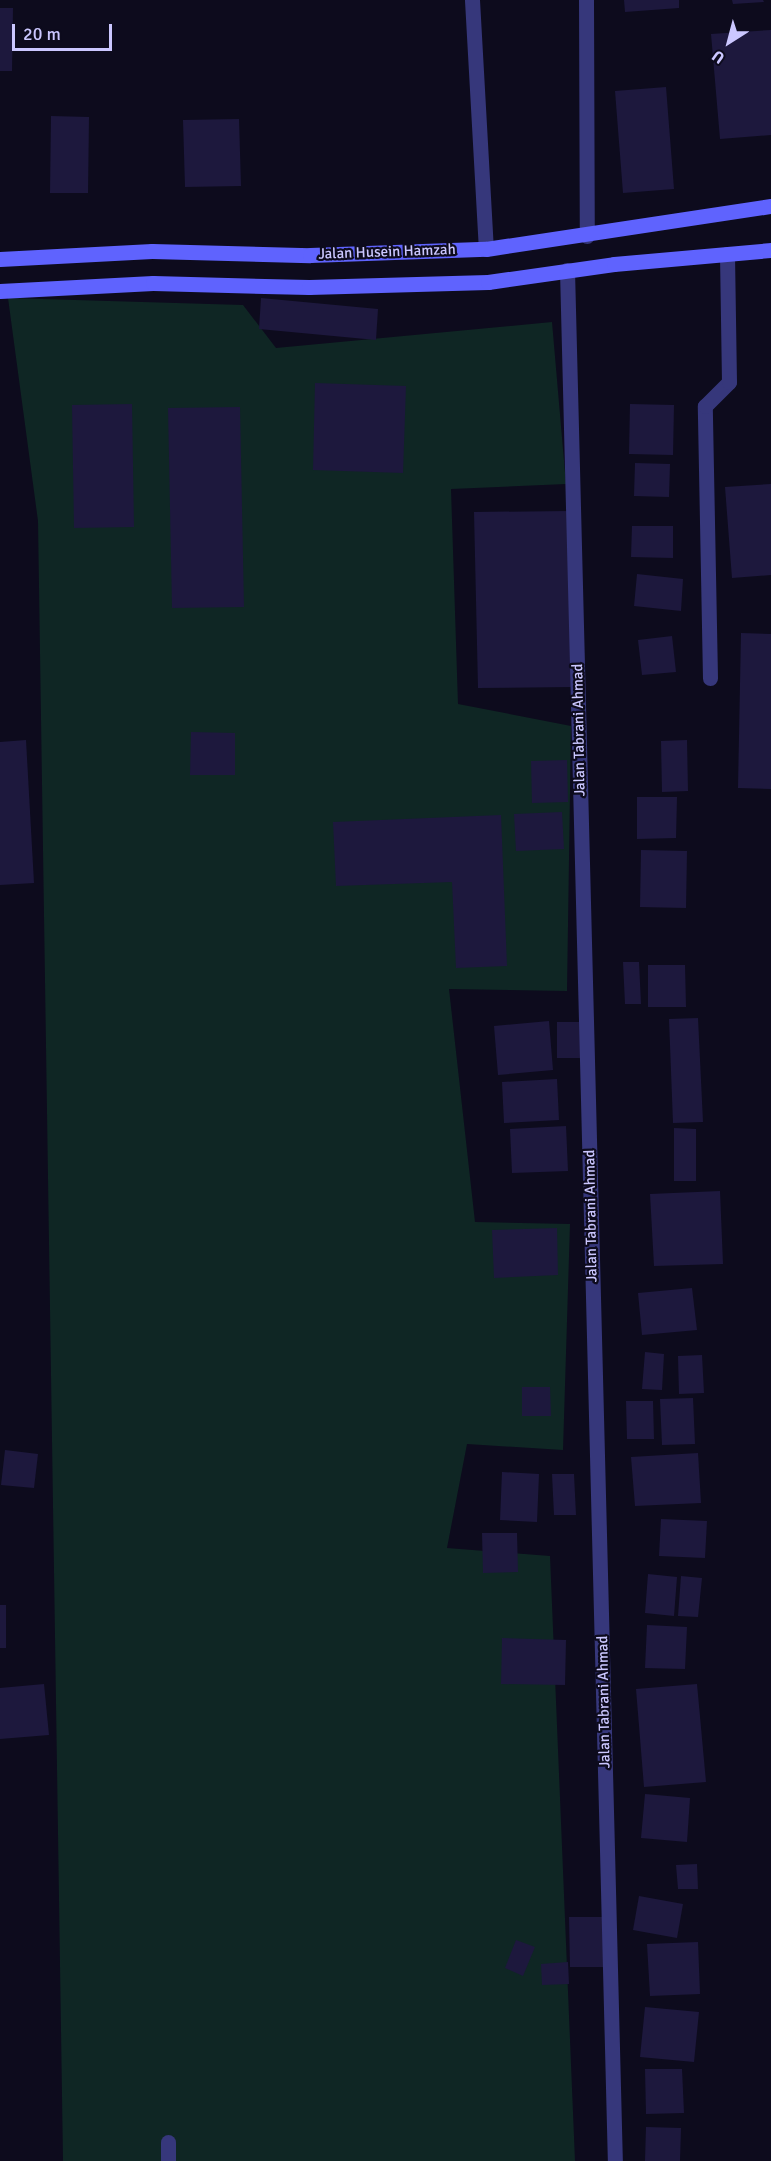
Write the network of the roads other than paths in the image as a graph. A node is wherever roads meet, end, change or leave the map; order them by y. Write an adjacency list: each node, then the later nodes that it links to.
1 (472, 0): 5 (street)
2 (586, 0): 4 (street)
3 (771, 206): 4 (street, Jalan Husein Hamzah)
4 (587, 236): 5 (street, Jalan Husein Hamzah)
5 (486, 249): 8 (street, Jalan Husein Hamzah)
6 (771, 250): 7 (street)
7 (727, 254): 9 (street); 11 (street)
8 (0, 259)
9 (567, 270): 10 (street); 14 (street, Jalan Tabrani Ahmad)
10 (0, 291)
11 (710, 678)
12 (168, 2142): 13 (street)
13 (168, 2161)
14 (615, 2161)

